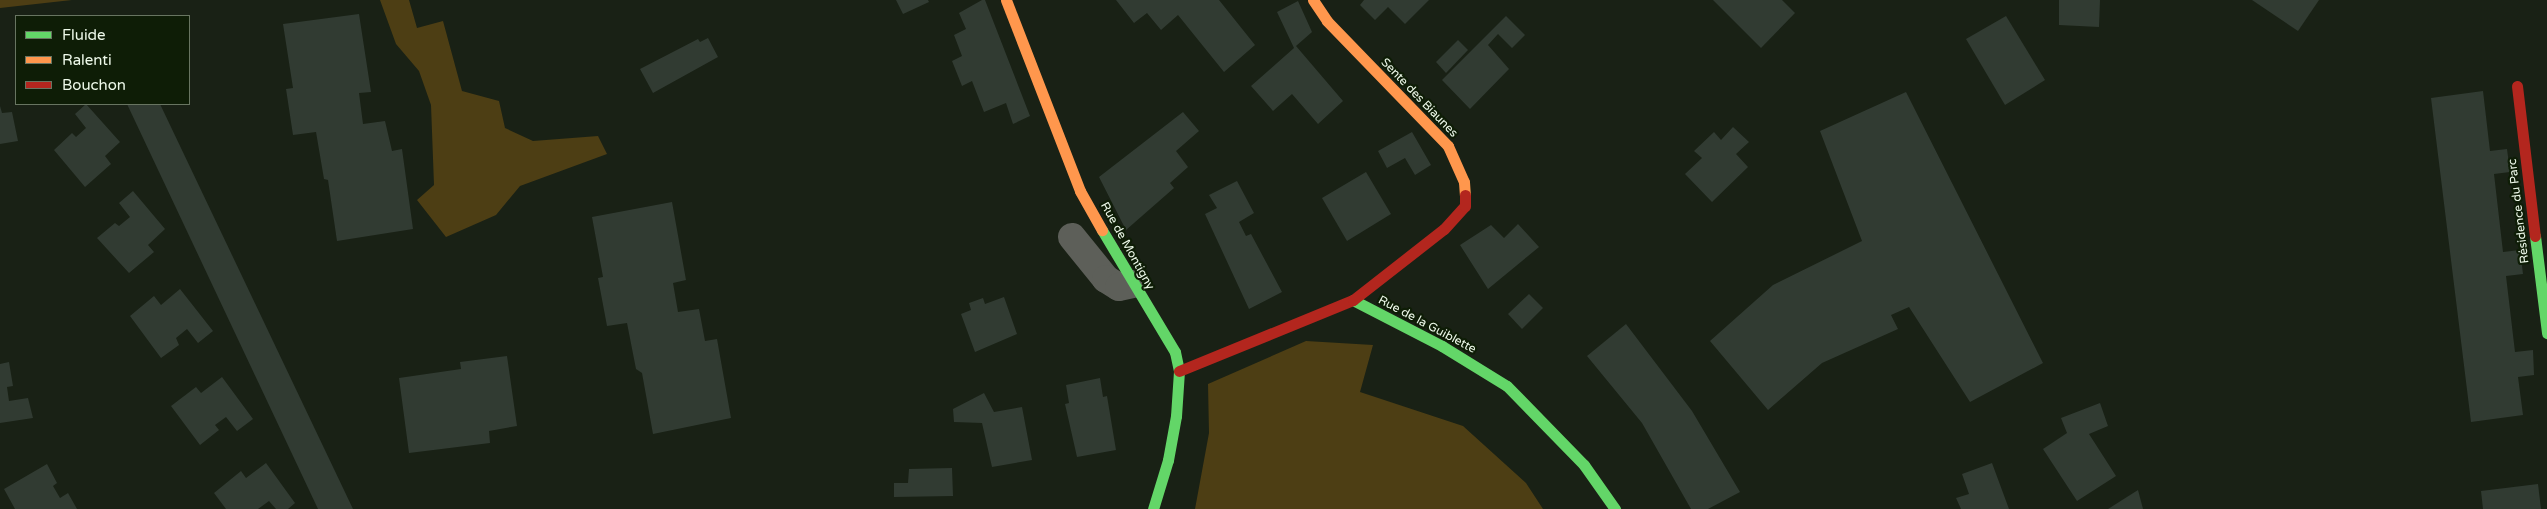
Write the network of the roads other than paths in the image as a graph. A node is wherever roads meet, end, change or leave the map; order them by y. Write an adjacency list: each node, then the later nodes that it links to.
1 (1006, 0): 5 (street, Rue de Montigny)
2 (1313, 0): 6 (street, Sente des Biaunes)
3 (2517, 86): 7 (street, Résidence du Parc)
4 (1072, 237): 5 (street)
5 (1133, 284): 8 (street, Rue de Montigny)
6 (1353, 300): 8 (street); 10 (street, Rue de la Guiblette)
7 (2547, 333)
8 (1179, 371): 9 (street, Rue de Montigny)
9 (1153, 509)
10 (1615, 509)

